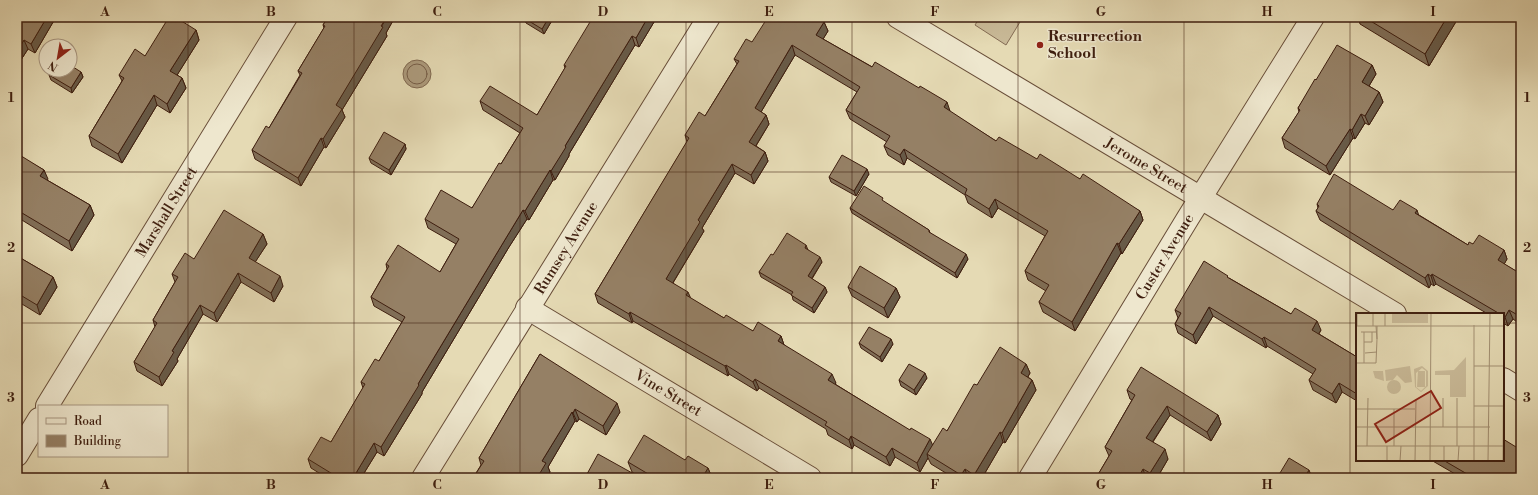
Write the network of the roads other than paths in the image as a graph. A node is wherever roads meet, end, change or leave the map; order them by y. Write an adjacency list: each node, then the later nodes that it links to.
1 (286, 17): 10 (street, Marshall Street)
2 (709, 17): 6 (street, Rumsey Avenue)
3 (898, 17): 5 (street, Jerome Street)
4 (1313, 17): 5 (street, Custer Avenue)
5 (1201, 197): 7 (street, Jerome Street); 15 (street, Custer Avenue)
6 (527, 308): 13 (street, Rumsey Avenue); 14 (street, Vine Street)
7 (1392, 313)
8 (1504, 380): 9 (street)
9 (1521, 390)
10 (48, 405)
11 (38, 421): 12 (street)
12 (17, 455)
13 (423, 478)
14 (810, 478)
15 (1030, 478)

